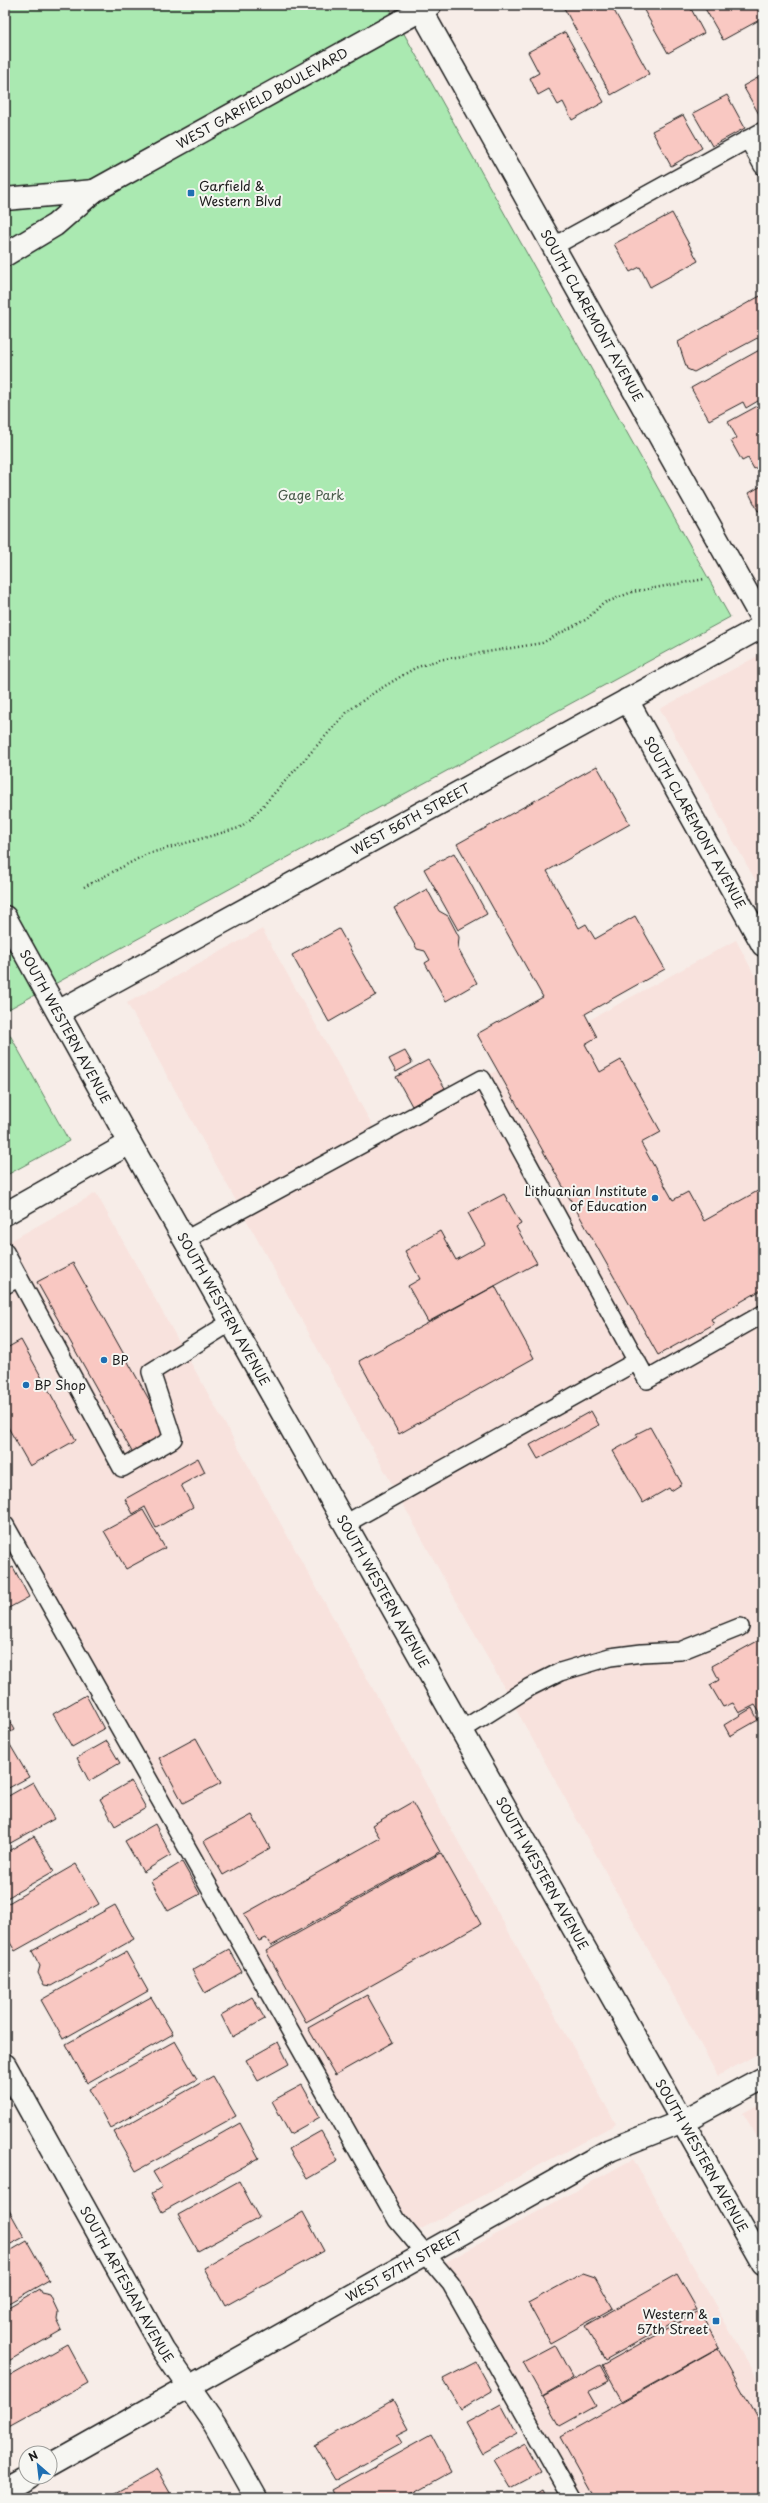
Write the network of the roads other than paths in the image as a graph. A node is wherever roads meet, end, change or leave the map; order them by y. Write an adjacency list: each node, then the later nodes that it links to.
1 (426, 7): 5 (street, WEST GARFIELD BOULEVARD); 7 (street, SOUTH CLAREMONT AVENUE)
2 (763, 131): 3 (lane)
3 (748, 139): 4 (lane); 7 (lane)
4 (763, 166)
5 (94, 191): 6 (street, WEST GARFIELD BOULEVARD); 8 (street, WEST GARFIELD BOULEVARD)
6 (5, 199)
7 (554, 246): 9 (street, SOUTH CLAREMONT AVENUE)
8 (5, 255)
9 (763, 621)
10 (763, 626): 11 (street, WEST 56TH STREET)
11 (627, 700): 13 (street, SOUTH CLAREMONT AVENUE); 14 (street, WEST 56TH STREET)
12 (5, 917): 14 (street, SOUTH WESTERN AVENUE)
13 (761, 935)
14 (58, 1012): 15 (street, SOUTH WESTERN AVENUE)
15 (130, 1143): 16 (street); 17 (street, SOUTH WESTERN AVENUE)
16 (5, 1214)
17 (185, 1240): 21 (street, SOUTH WESTERN AVENUE); 22 (lane)
18 (5, 1252): 19 (lane)
19 (12, 1281): 21 (lane)
20 (763, 1314): 22 (lane)
21 (231, 1322): 23 (street, SOUTH WESTERN AVENUE)
22 (637, 1361): 23 (lane)
23 (345, 1524): 26 (street, SOUTH WESTERN AVENUE)
24 (5, 1525): 30 (lane)
25 (740, 1626): 26 (lane)
26 (462, 1730): 29 (street, SOUTH WESTERN AVENUE)
27 (5, 2066): 32 (street, SOUTH ARTESIAN AVENUE)
28 (763, 2078): 29 (street, WEST 57TH STREET)
29 (682, 2121): 30 (street, WEST 57TH STREET); 31 (street, SOUTH WESTERN AVENUE)
30 (426, 2253): 32 (street, WEST 57TH STREET); 37 (lane)
31 (763, 2264)
32 (189, 2387): 33 (street, WEST 57TH STREET); 36 (street, SOUTH ARTESIAN AVENUE)
33 (58, 2461)
34 (18, 2483): 35 (street)
35 (5, 2490)
36 (256, 2498)
37 (572, 2498)

